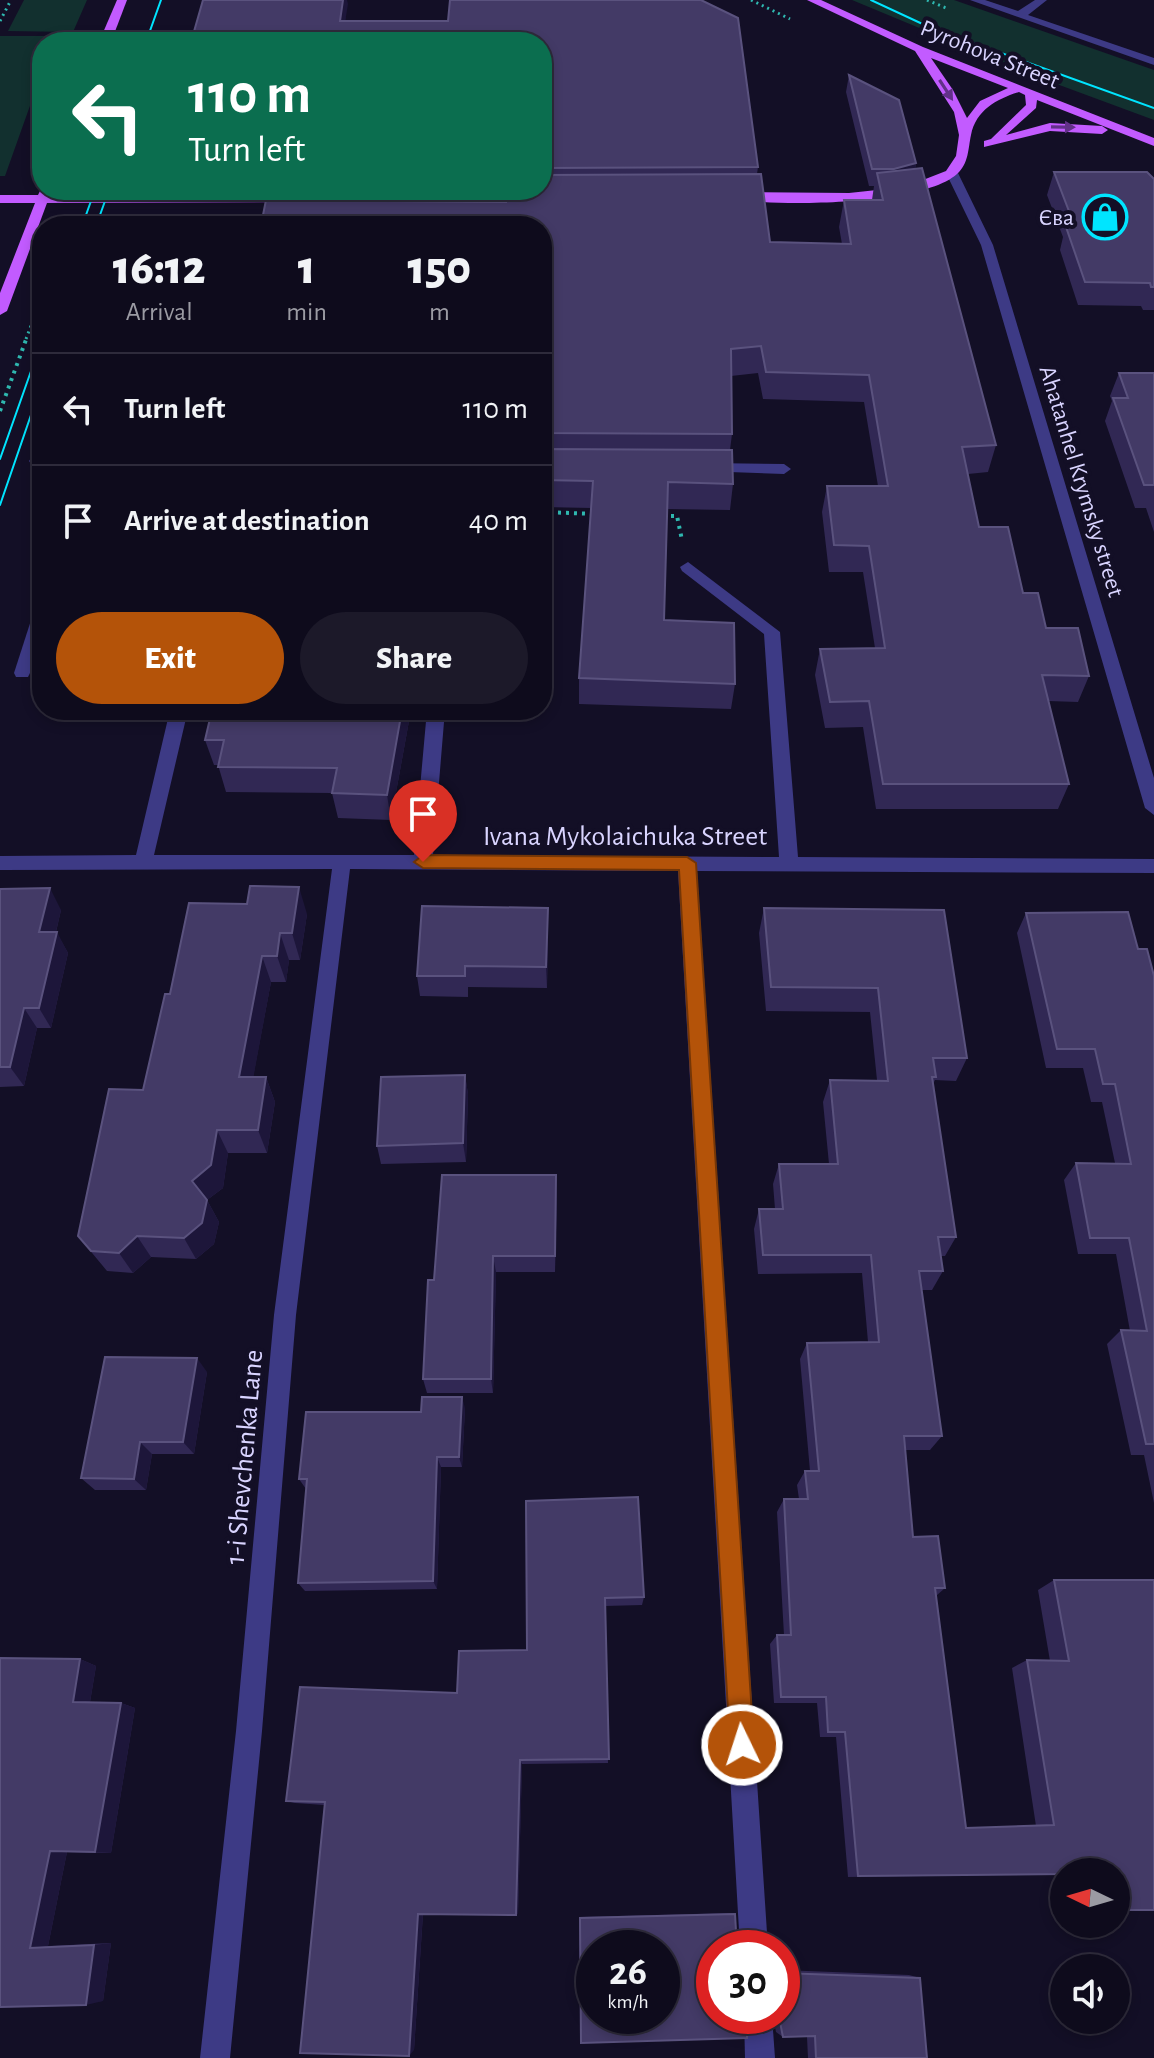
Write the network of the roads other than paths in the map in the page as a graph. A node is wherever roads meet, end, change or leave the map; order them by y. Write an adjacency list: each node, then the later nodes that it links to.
1 (122, 0): 7 (main road)
2 (812, 0): 8 (main road, Pyrohova Street)
3 (975, 0): 5 (street, Pyrohova Street)
4 (1042, 0): 6 (street)
5 (991, 2): 6 (street, Pyrohova Street)
6 (1019, 16): 9 (street, Pyrohova Street)
7 (109, 32)
8 (919, 49): 10 (main road, Pyrohova Street); 12 (main road, one-way to 12)
9 (1151, 58)
10 (1018, 89): 11 (main road, Pyrohova Street); 12 (main road)
11 (1031, 94): 13 (main road, Pyrohova Street); 15 (main road)
12 (965, 134): 16 (main road)
13 (1140, 137): 14 (main road, Pyrohova Street); 15 (main road, one-way to 13)
14 (1154, 142)
15 (988, 144): 16 (main road)
16 (962, 159): 17 (main road)
17 (952, 173): 19 (main road); 30 (street, Ahatanhel Krymsky street)
18 (32, 196): 20 (main road)
19 (723, 196)
20 (0, 199)
21 (32, 227): 22 (main road)
22 (0, 311)
23 (693, 468): 24 (street)
24 (784, 469)
25 (688, 567): 36 (street)
26 (32, 642): 27 (street)
27 (22, 673)
28 (177, 720): 34 (street)
29 (435, 720): 32 (street)
30 (1154, 808)
31 (342, 862): 32 (street, Ivana Mykolaichuka Street); 34 (street, Ivana Mykolaichuka Street); 40 (street, 1-i Shevchenka Lane)
32 (423, 862): 35 (street, Ivana Mykolaichuka Street)
33 (0, 863): 34 (street, Ivana Mykolaichuka Street)
34 (143, 863)
35 (687, 863): 36 (street, Ivana Mykolaichuka Street); 38 (street)
36 (789, 863): 37 (street, Ivana Mykolaichuka Street)
37 (1154, 866)
38 (753, 1930)
39 (759, 2034): 41 (street)
40 (215, 2058)
41 (760, 2058)

